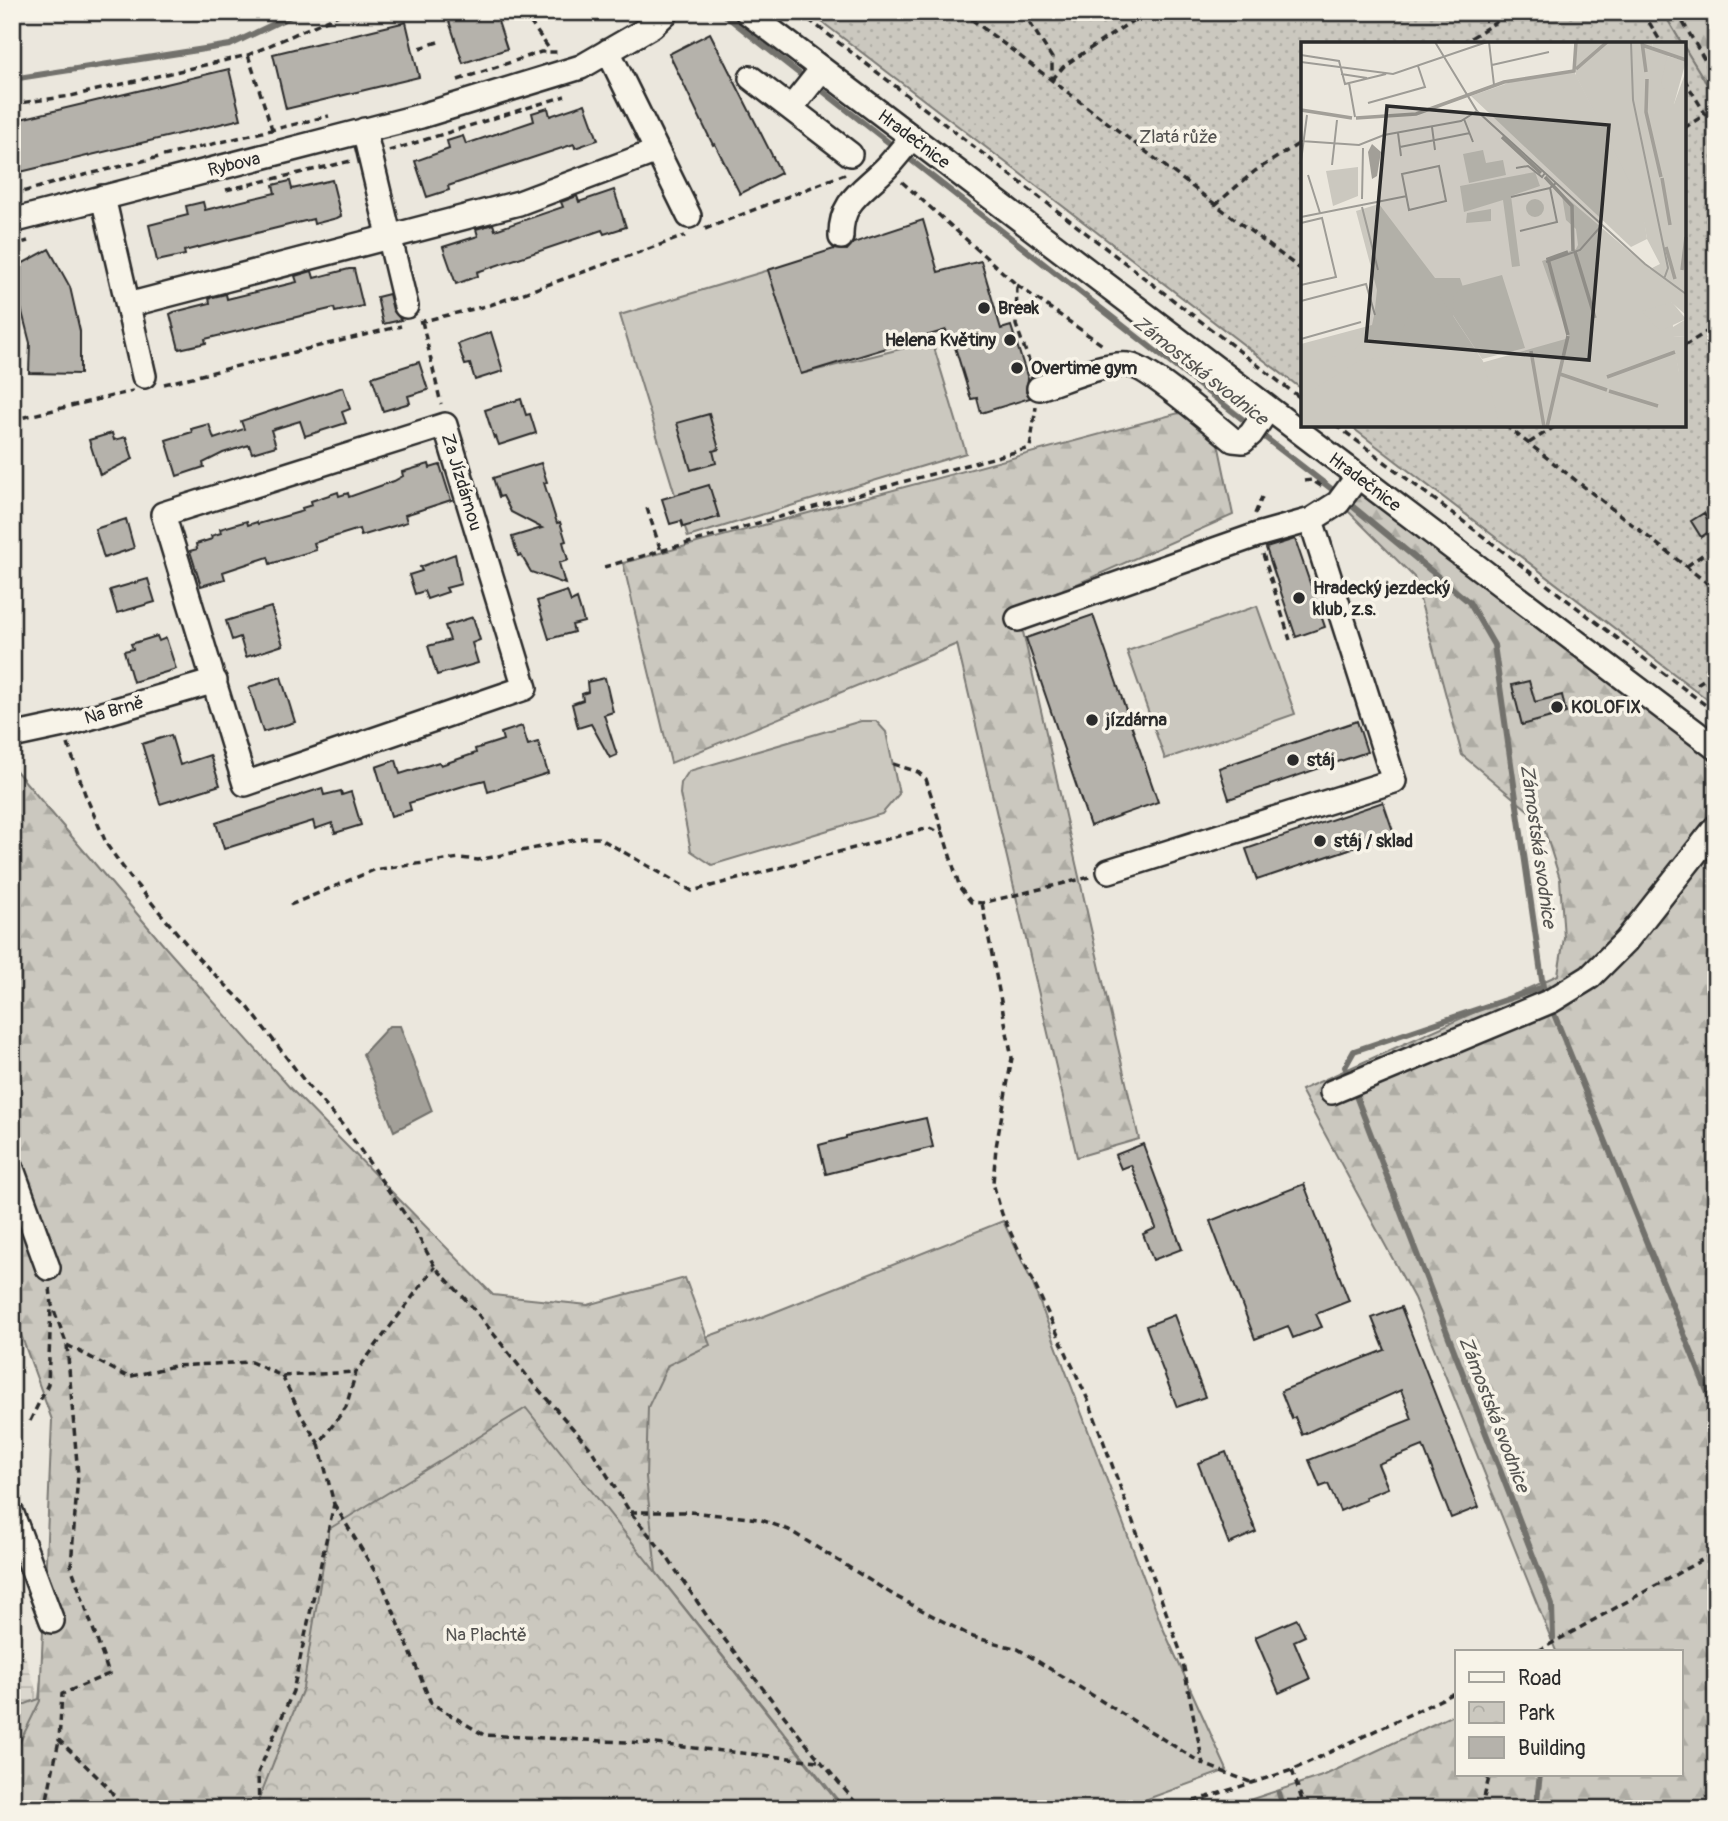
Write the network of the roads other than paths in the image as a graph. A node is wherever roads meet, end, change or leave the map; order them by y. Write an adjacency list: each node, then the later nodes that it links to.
1 (747, 12): 4 (street, Hradečnice)
2 (654, 17): 3 (street, Rybova)
3 (608, 51): 7 (street, Rybova); 9 (street)
4 (822, 69): 6 (street); 8 (street, Hradečnice)
5 (751, 78): 6 (street)
6 (791, 108): 10 (street)
7 (364, 130): 11 (street, Rybova); 15 (street)
8 (912, 137): 14 (street); 20 (street, Hradečnice)
9 (657, 151): 12 (street); 15 (street)
10 (849, 163)
11 (103, 197): 13 (street, Rybova); 16 (street)
12 (689, 216)
13 (12, 221)
14 (841, 237)
15 (390, 238): 16 (street); 17 (street)
16 (128, 305): 18 (street)
17 (414, 314)
18 (147, 384)
19 (1039, 388): 20 (street)
20 (1268, 409): 21 (street, Hradečnice)
21 (1358, 476): 22 (street); 26 (street, Hradečnice)
22 (1311, 520): 23 (street); 28 (street)
23 (1018, 619)
24 (215, 681): 24 (street, Za Jízdárnou); 25 (street, Na Brně)
25 (12, 736)
26 (1716, 748)
27 (1716, 827): 29 (street)
28 (1109, 871)
29 (1332, 1092)
30 (12, 1169): 31 (street)
31 (48, 1268)
32 (12, 1514): 33 (street)
33 (52, 1621)

